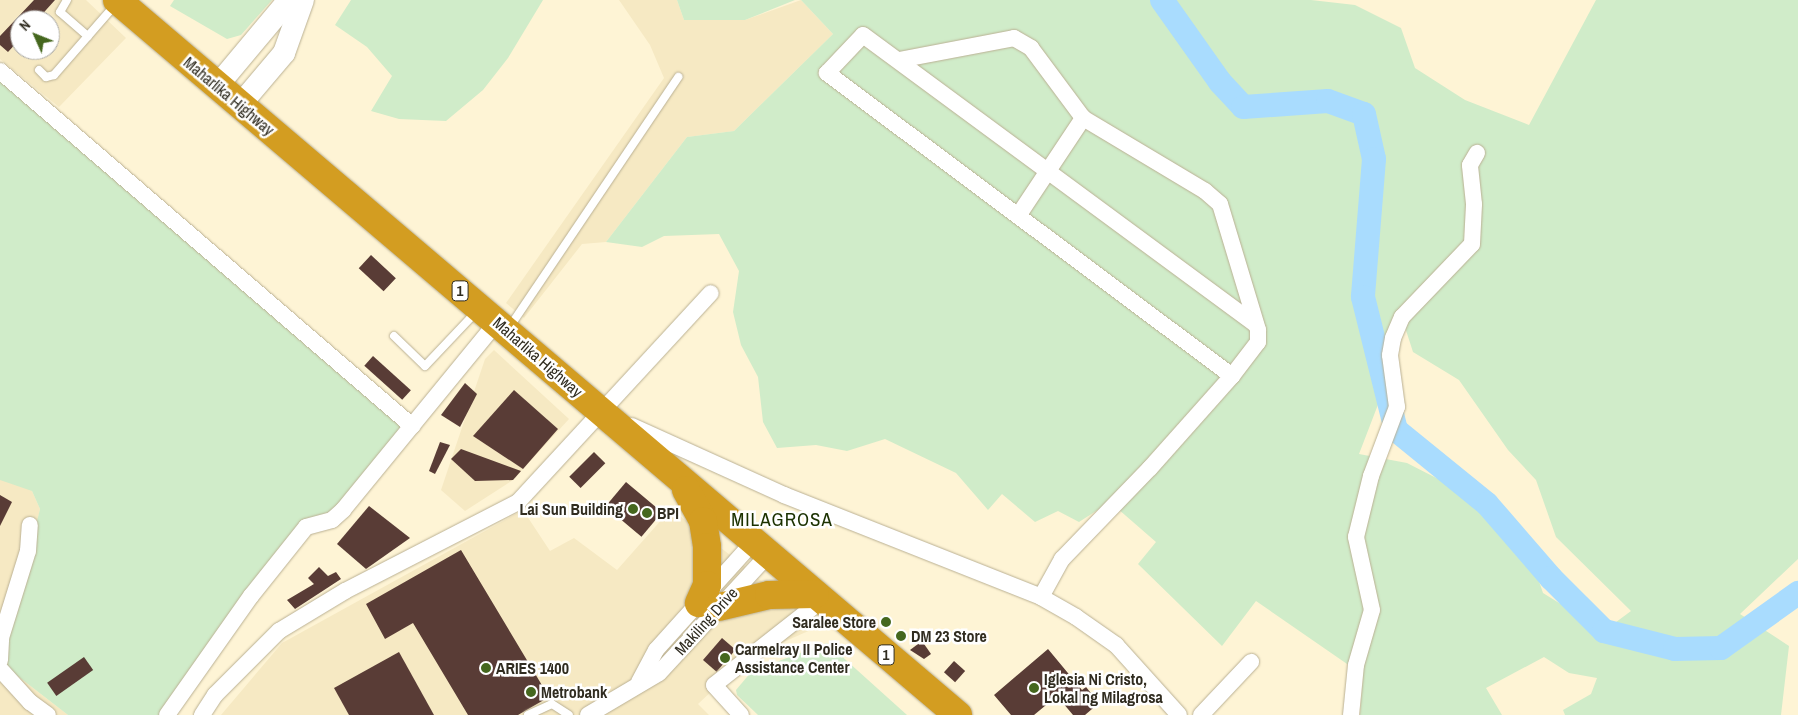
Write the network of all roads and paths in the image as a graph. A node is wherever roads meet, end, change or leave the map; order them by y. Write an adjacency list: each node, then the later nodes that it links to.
1 (68, 0): 5 (lane)
2 (289, 0): 10 (main road)
3 (302, 0): 11 (main road)
4 (118, 1): 5 (lane); 10 (highway, Maharlika Highway / 1)
5 (88, 36): 7 (lane)
6 (899, 60): 12 (street); 14 (street); 15 (street)
7 (39, 70)
8 (0, 71): 22 (street)
9 (678, 77): 17 (lane)
10 (217, 86): 11 (highway, Maharlika Highway / 1)
11 (240, 105): 17 (highway, Maharlika Highway / 1)
12 (1083, 118): 14 (street); 18 (street)
13 (1477, 153): 42 (street)
14 (1048, 173): 15 (street); 18 (street)
15 (1018, 216): 20 (street)
16 (710, 293): 21 (street)
17 (495, 320): 19 (lane); 21 (highway, Maharlika Highway / 1); 22 (street)
18 (1256, 325): 20 (street)
19 (394, 336)
20 (1232, 376): 27 (street)
21 (600, 411): 23 (highway, Maharlika Highway / 1); 27 (street); 34 (street)
22 (412, 426): 33 (street)
23 (679, 477): 25 (highway, Maharlika Highway / 1); 28 (highway)
24 (30, 525): 29 (street)
25 (761, 548): 26 (highway, Maharlika Highway / 1); 28 (street, Makiling Drive)
26 (819, 597): 28 (highway); 38 (street); 39 (highway, Maharlika Highway / 1)
27 (1041, 597): 40 (street)
28 (709, 605): 37 (street, Makiling Drive)
29 (0, 660)
30 (1251, 662): 41 (street)
31 (0, 669): 32 (street)
32 (48, 715)
33 (167, 715)
34 (202, 715)
35 (528, 715): 36 (lane)
36 (569, 715)
37 (588, 715)
38 (741, 715)
39 (958, 715)
40 (1178, 715)
41 (1201, 715)
42 (1351, 715)

